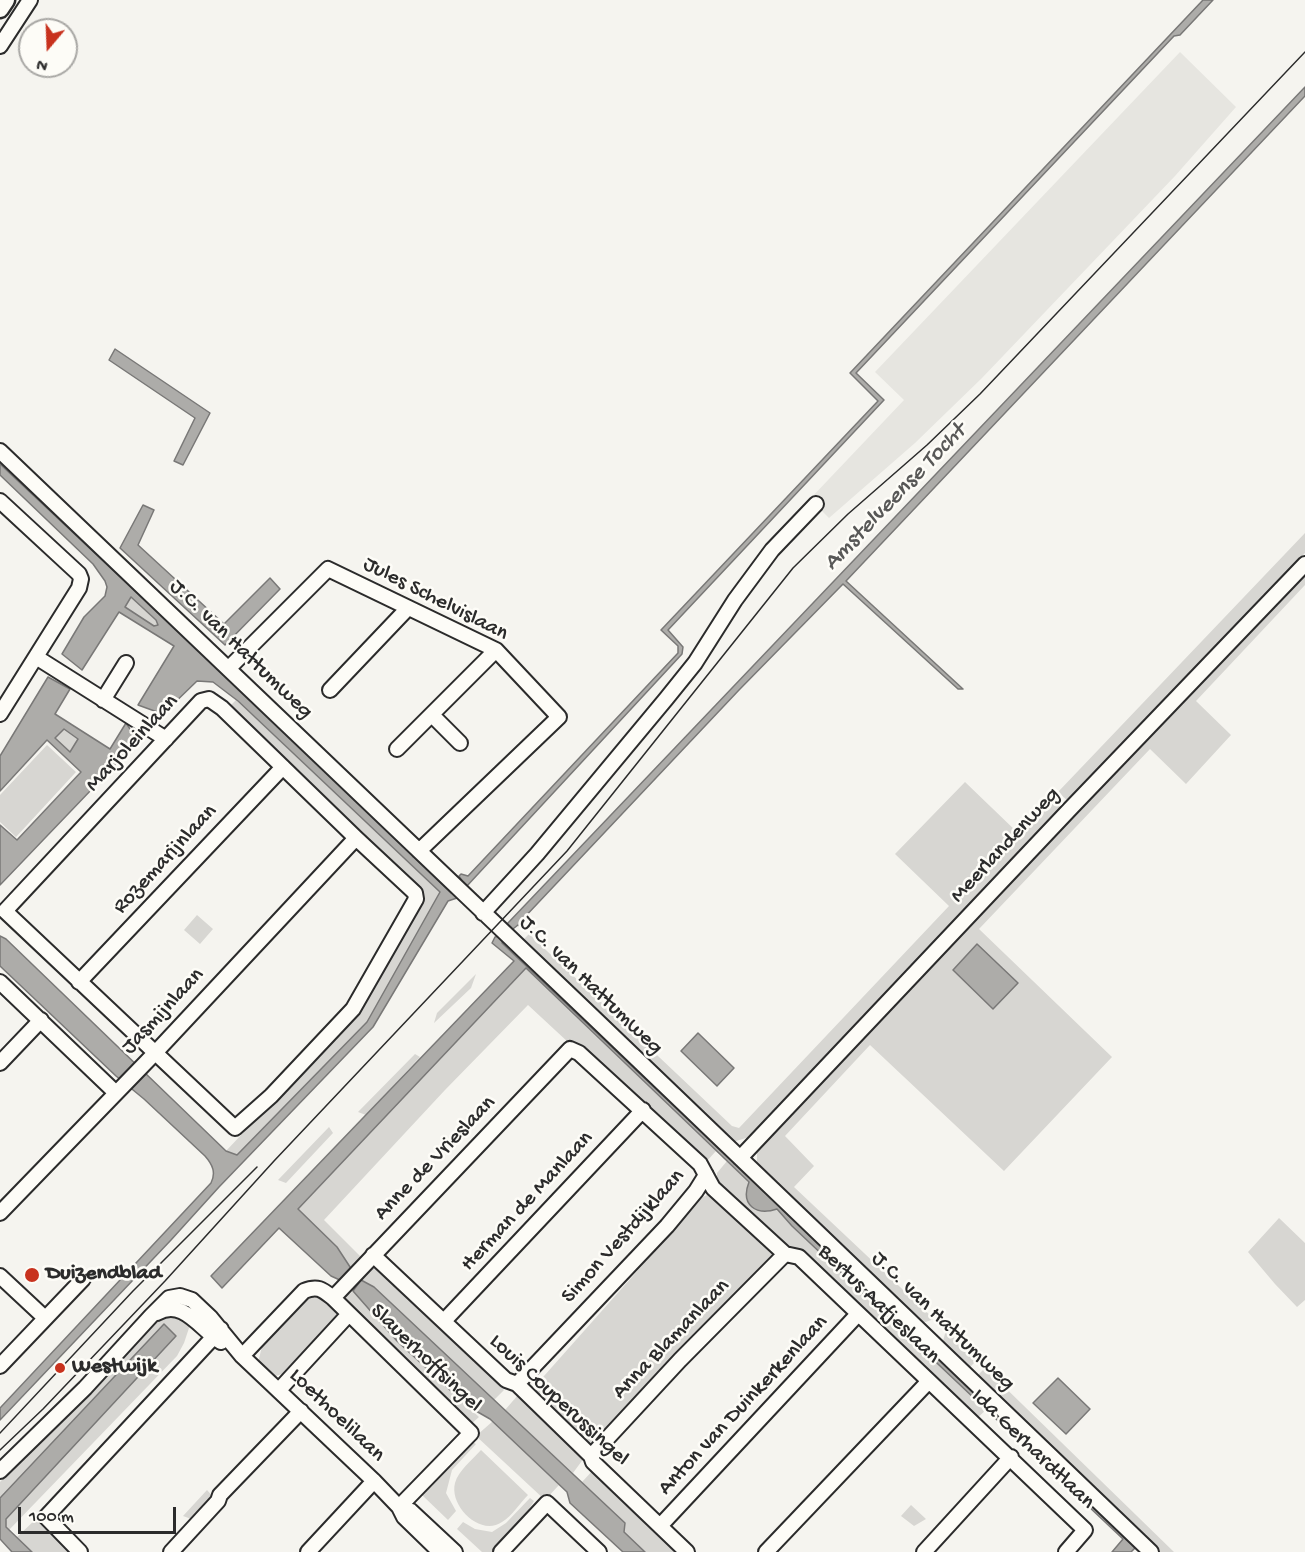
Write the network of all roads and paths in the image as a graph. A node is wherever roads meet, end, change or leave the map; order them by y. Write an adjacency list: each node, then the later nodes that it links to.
1 (6, 0): 3 (main road)
2 (30, 0): 4 (street)
3 (0, 9)
4 (0, 46)
5 (0, 451): 13 (street, J.C. van Hattumweg)
6 (816, 504): 24 (street)
7 (2, 508): 11 (street)
8 (1305, 564): 33 (street, Meerlandenweg)
9 (408, 608): 10 (street, Jules Schelvislaan); 13 (street, Jules Schelvislaan); 14 (street)
10 (496, 650): 17 (street); 23 (street, Jules Schelvislaan)
11 (36, 657): 15 (street); 16 (street)
12 (126, 663): 15 (street)
13 (229, 668): 23 (street, J.C. van Hattumweg)
14 (330, 690)
15 (104, 700): 18 (street)
16 (0, 714)
17 (432, 715): 19 (street); 20 (street)
18 (166, 739): 21 (street, Marjoleinlaan); 26 (street, Marjoleinlaan)
19 (460, 743)
20 (397, 749)
21 (283, 768): 22 (street, Marjoleinlaan); 26 (street, Rozemarijnlaan)
22 (356, 838): 29 (street, Jasmijnlaan); 29 (street, Marjoleinlaan)
23 (419, 851): 24 (street, J.C. van Hattumweg)
24 (483, 913): 33 (street, J.C. van Hattumweg)
25 (0, 982): 27 (street)
26 (79, 982): 29 (street, Marjoleinlaan)
27 (41, 1020): 30 (street); 31 (street)
28 (570, 1049): 32 (street, Simon Vestdijklaan); 37 (street, Anne de Vrieslaan)
29 (150, 1058): 31 (street, Jasmijnlaan)
30 (0, 1063)
31 (119, 1090): 35 (street, Jasmijnlaan)
32 (643, 1110): 34 (street, Simon Vestdijklaan); 44 (street, Herman de Manlaan)
33 (740, 1158): 69 (street, J.C. van Hattumweg)
34 (706, 1175): 36 (street, Bertus Aafjeslaan); 49 (street, Simon Vestdijklaan)
35 (0, 1213)
36 (784, 1254): 42 (street, Bertus Aafjeslaan); 52 (street, Anna Blamanlaan)
37 (374, 1255): 40 (street, Anne de Vrieslaan); 44 (street, Louis Couperussingel)
38 (0, 1276): 43 (street)
39 (83, 1279): 43 (street)
40 (333, 1298): 41 (street, Slauerhoffsingel); 46 (street)
41 (350, 1314): 50 (street); 56 (street, Slauerhoffsingel)
42 (858, 1314): 48 (street, Bertus Aafjeslaan); 57 (street, Anton van Duinkerkenlaan)
43 (45, 1318): 47 (street)
44 (444, 1321): 49 (street, Louis Couperussingel)
45 (217, 1333): 46 (street, Loethoelilaan); 54 (street, Loethoelilaan); 58 (street)
46 (242, 1356): 50 (street, Loethoelilaan)
47 (0, 1366)
48 (929, 1381): 53 (street, Ida Gerhardtlaan); 66 (street, Bertus Aafjeslaan)
49 (517, 1384): 52 (street, Louis Couperussingel)
50 (279, 1390): 51 (street, Loethoelilaan)
51 (301, 1411): 55 (street, Loethoelilaan); 59 (street)
52 (591, 1456): 57 (street, Louis Couperussingel)
53 (1011, 1457): 67 (street); 68 (street, Ida Gerhardtlaan)
54 (0, 1471)
55 (374, 1481): 56 (street, Loethoelilaan); 60 (street)
56 (399, 1507): 61 (street, Loethoelilaan); 62 (street, Loethoelilaan)
57 (660, 1526): 65 (street, Louis Couperussingel)
58 (80, 1552)
59 (171, 1552)
60 (308, 1552)
61 (440, 1552)
62 (455, 1552)
63 (501, 1552): 64 (street)
64 (599, 1552)
65 (687, 1552)
66 (766, 1552)
67 (924, 1552)
68 (1066, 1552)
69 (1151, 1552)

